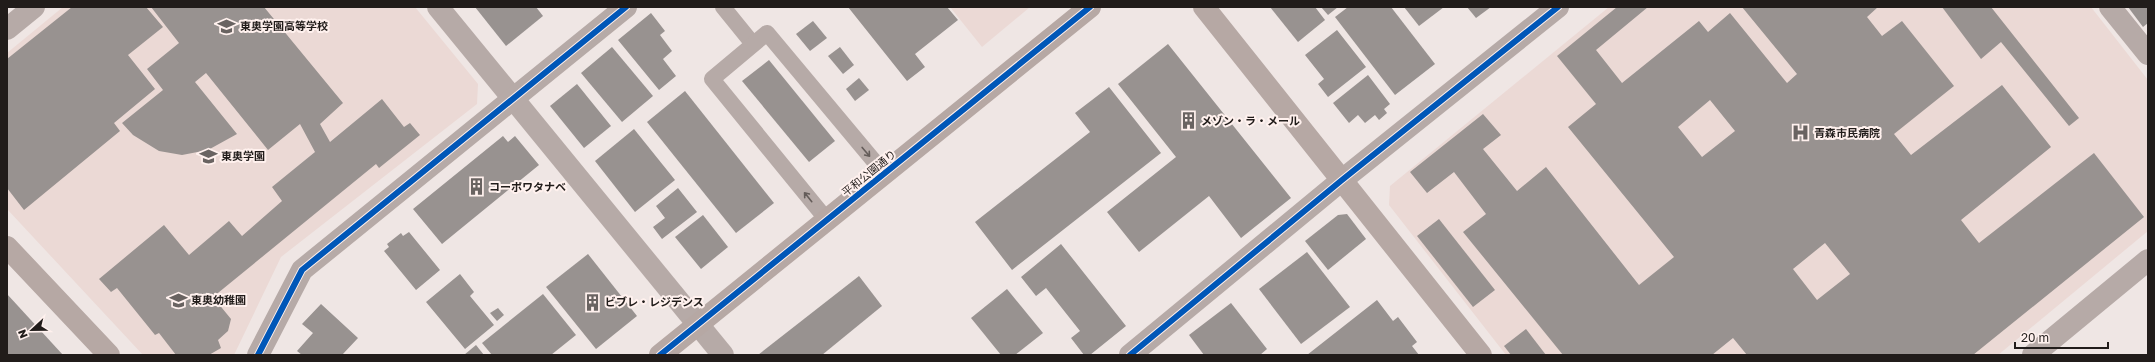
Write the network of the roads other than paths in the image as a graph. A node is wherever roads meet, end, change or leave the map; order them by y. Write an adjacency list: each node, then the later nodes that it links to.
1 (34, 7): 9 (street)
2 (438, 7): 12 (street)
3 (626, 7): 12 (street)
4 (724, 7): 10 (lane)
5 (1090, 7): 13 (street, 平和公園通り)
6 (1204, 7): 14 (street)
7 (1558, 7): 14 (street)
8 (2110, 7): 11 (street)
9 (7, 29)
10 (754, 44): 13 (lane, one-way to 13); 15 (lane, one-way to 10)
11 (2148, 54)
12 (512, 99): 18 (street); 21 (street)
13 (884, 174): 15 (street, 平和公園通り)
14 (1342, 180): 24 (street); 25 (street)
15 (827, 220): 18 (street, 平和公園通り)
16 (7, 246): 20 (street)
17 (2148, 260): 19 (street)
18 (699, 324): 22 (street, 平和公園通り); 23 (street)
19 (2038, 353)
20 (109, 355)
21 (258, 355)
22 (660, 355)
23 (723, 355)
24 (1130, 355)
25 (1481, 355)

